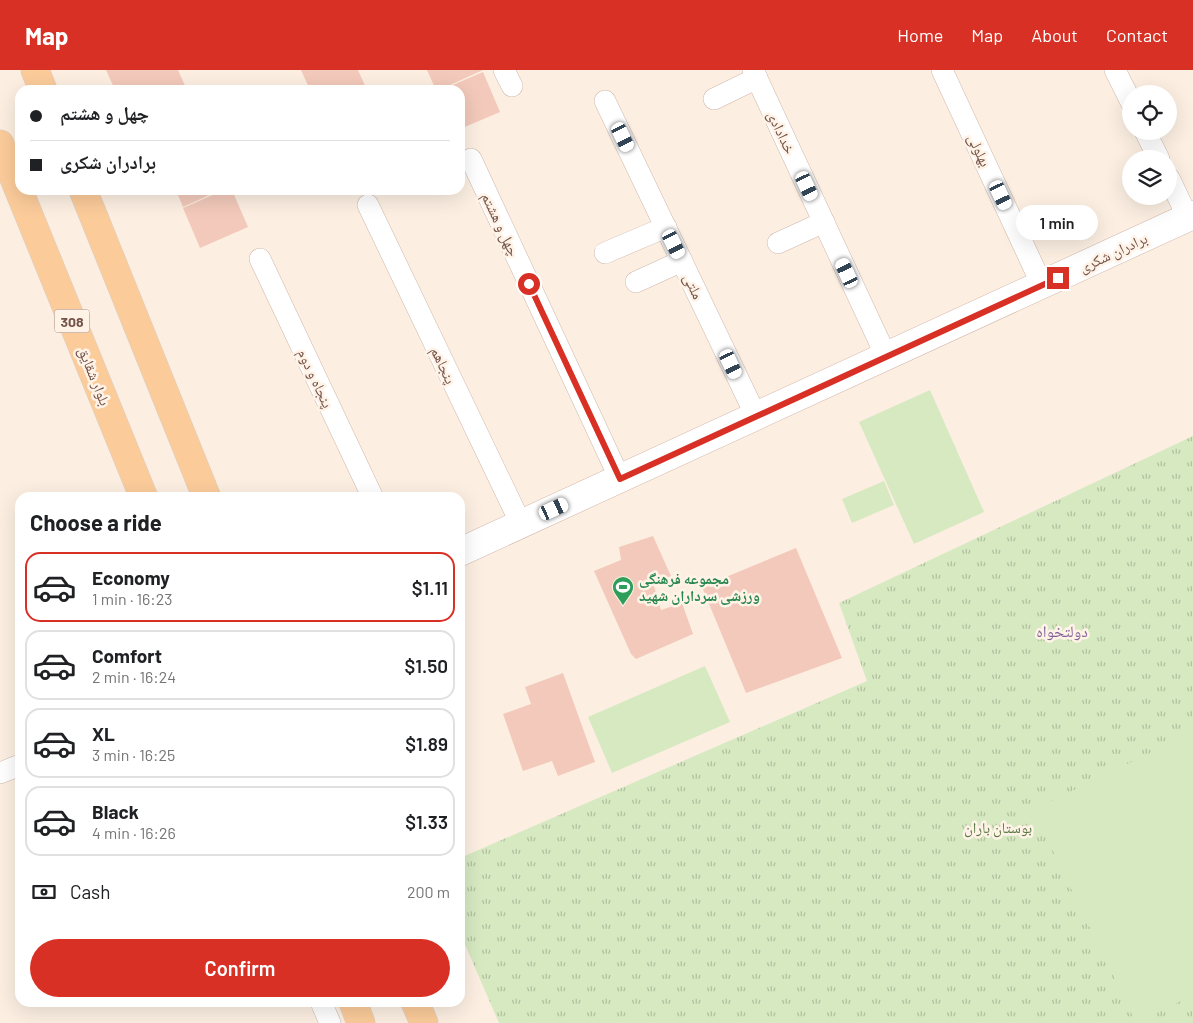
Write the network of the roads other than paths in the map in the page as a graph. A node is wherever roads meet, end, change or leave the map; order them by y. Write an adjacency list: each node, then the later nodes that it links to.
1 (35, 70): 5 (main road)
2 (942, 70): 24 (street, بهلولی)
3 (1115, 70): 6 (street)
4 (755, 74): 7 (street); 17 (street, خدادادی)
5 (41, 85)
6 (1122, 85)
7 (714, 99)
8 (606, 101): 18 (street, ملتی)
9 (0, 144): 11 (main road, بلوار شقایق / 308)
10 (471, 159): 27 (street, چهل و هشتم)
11 (15, 181)
12 (1177, 192): 16 (street)
13 (21, 195): 28 (main road, بلوار شقایق / 308)
14 (85, 195): 29 (main road)
15 (368, 205): 31 (street, پنجاهم)
16 (1191, 217): 24 (street, برادران شکری)
17 (824, 222): 19 (street); 25 (street, خدادادی)
18 (666, 227): 20 (street); 22 (street, ملتی)
19 (778, 243)
20 (606, 253)
21 (260, 259): 30 (street, پنجاه و دوم)
22 (682, 261): 23 (street); 26 (street, ملتی)
23 (636, 282)
24 (1042, 285): 25 (street, برادران شکری)
25 (886, 356): 26 (street, برادران شکری)
26 (756, 416): 27 (street, برادران شکری)
27 (620, 479): 31 (street, برادران شکری)
28 (142, 492)
29 (205, 492)
30 (370, 492)
31 (521, 524): 32 (street, برادران شکری)
32 (465, 550)
33 (15, 767): 34 (street)
34 (0, 773)
35 (322, 1007): 38 (street)
36 (355, 1007): 39 (main road)
37 (417, 1007): 40 (main road)
38 (330, 1023)
39 (361, 1023)
40 (424, 1023)

